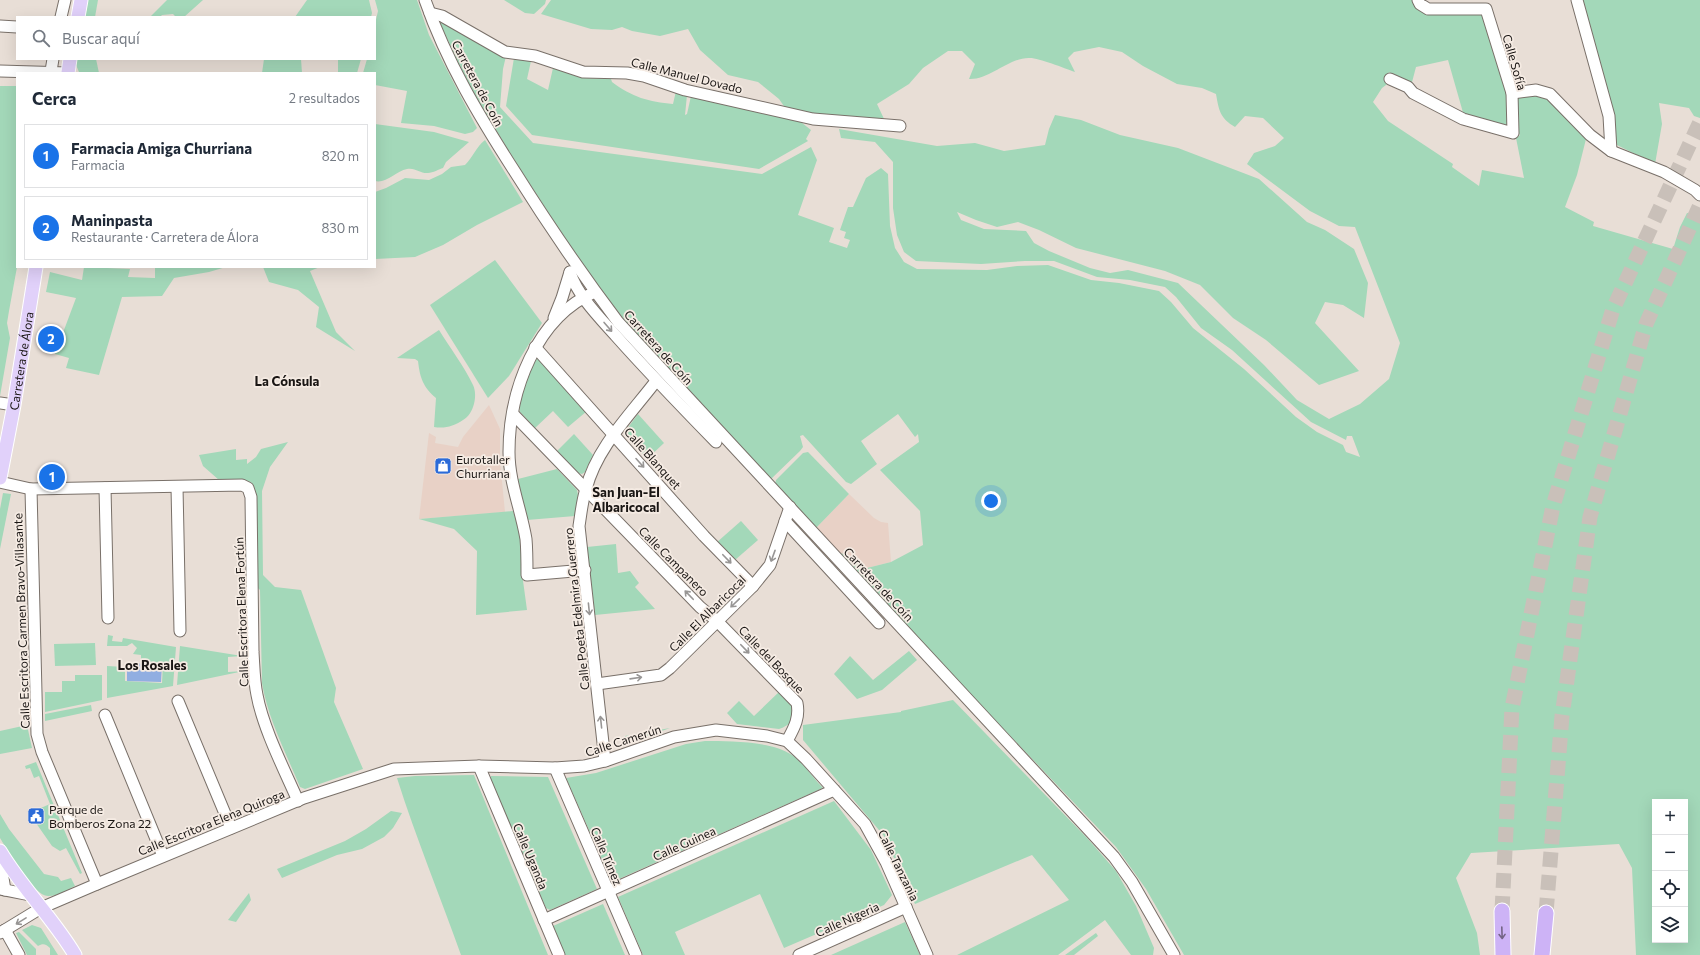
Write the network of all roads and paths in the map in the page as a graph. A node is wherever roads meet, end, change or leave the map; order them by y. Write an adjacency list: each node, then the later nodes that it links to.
1 (65, 0): 7 (street)
2 (81, 0): 8 (main road)
3 (425, 0): 6 (street, Carretera de Coín)
4 (1418, 0): 18 (street, Calle Sofía)
5 (1578, 0): 20 (street)
6 (430, 13): 19 (street, Calle Manuel Dovado); 22 (street, Carretera de Coín)
7 (62, 16)
8 (78, 16)
9 (0, 26): 10 (street)
10 (16, 27)
11 (53, 60): 14 (street)
12 (70, 60): 16 (main road)
13 (0, 71): 14 (street)
14 (51, 71): 15 (street)
15 (60, 72)
16 (68, 72)
17 (1390, 79): 18 (street, Calle Sofía)
18 (1512, 93): 20 (street)
19 (900, 126)
20 (1611, 151): 21 (street)
21 (1700, 195)
22 (569, 255): 24 (street); 25 (street, Carretera de Coín)
23 (36, 268): 31 (main road, Carretera de Álora)
24 (570, 272): 26 (street, Carretera de Coín); 27 (street)
25 (595, 292): 26 (street); 41 (street, Carretera de Coín)
26 (584, 297): 27 (street); 29 (street, Carretera de Coín, one-way to 29)
27 (552, 324): 28 (street)
28 (535, 347): 32 (street); 33 (street, Calle Blanquet)
29 (656, 381): 33 (street, Calle Poeta Edelmira Guerrero); 34 (street, Carretera de Coín)
30 (0, 403): 31 (street)
31 (14, 405): 35 (main road, Carretera de Álora)
32 (513, 414): 40 (street, Calle Campanero); 43 (street)
33 (614, 434): 40 (street, Calle Poeta Edelmira Guerrero); 44 (street, Calle Blanquet, one-way to 44)
34 (716, 442)
35 (0, 478)
36 (0, 482): 39 (street)
37 (176, 487): 38 (street); 48 (street); 58 (street, Calle Escritora Elena Fortún)
38 (105, 488): 39 (street); 45 (street)
39 (31, 489): 63 (street, Calle Escritora Carmen Bravo-Villasante)
40 (586, 489): 43 (street, Calle Poeta Edelmira Guerrero); 46 (street, Calle Campanero, one-way to 40)
41 (790, 507): 42 (street, Calle El Albaricocal); 79 (street, Carretera de Coín)
42 (785, 521): 44 (street, Calle El Albaricocal, one-way to 44); 47 (street)
43 (585, 570): 49 (street, Calle Poeta Edelmira Guerrero, one-way to 49)
44 (753, 586): 46 (street, Calle El Albaricocal, one-way to 46)
45 (108, 618)
46 (717, 621): 49 (street, Calle El Albaricocal, one-way to 46); 52 (street, Calle del Bosque, one-way to 52)
47 (879, 623)
48 (180, 631)
49 (597, 684): 53 (street, Calle Poeta Edelmira Guerrero, one-way to 49)
50 (178, 700): 59 (street)
51 (105, 715): 61 (street)
52 (787, 741): 53 (street, Calle Camerún); 57 (street, Calle Tanzania)
53 (605, 761): 55 (street, Calle Camerún)
54 (479, 766): 55 (street, Calle Camerún); 56 (street, Calle Camerún); 71 (street, Calle Uganda)
55 (555, 768): 65 (street, Calle Túnez)
56 (394, 769): 58 (street, Calle Escritora Elena Quiroga)
57 (834, 790): 65 (street, Calle Guinea); 67 (street, Calle Tanzania)
58 (298, 801): 59 (street, Calle Escritora Elena Quiroga)
59 (231, 828): 61 (street, Calle Escritora Elena Quiroga)
60 (0, 851): 66 (main road)
61 (164, 856): 63 (street, Calle Escritora Elena Quiroga)
62 (0, 869): 64 (street)
63 (97, 884): 68 (street, Calle Escritora Elena Quiroga)
64 (3, 890): 66 (street)
65 (608, 891): 71 (street, Calle Guinea); 76 (street, Calle Túnez)
66 (30, 895): 68 (main road)
67 (906, 907): 77 (street, Calle Nigeria); 78 (street, Calle Tanzania)
68 (41, 908): 72 (street, Calle Escritora Elena Quiroga, one-way to 72); 74 (main road)
69 (1502, 911): 80 (highway, one-way to 80)
70 (1546, 912): 81 (highway)
71 (544, 920): 75 (street, Calle Uganda)
72 (2, 931): 73 (street)
73 (19, 955)
74 (75, 955)
75 (559, 955)
76 (636, 955)
77 (799, 955)
78 (927, 955)
79 (1174, 955)
80 (1503, 955)
81 (1542, 955)

